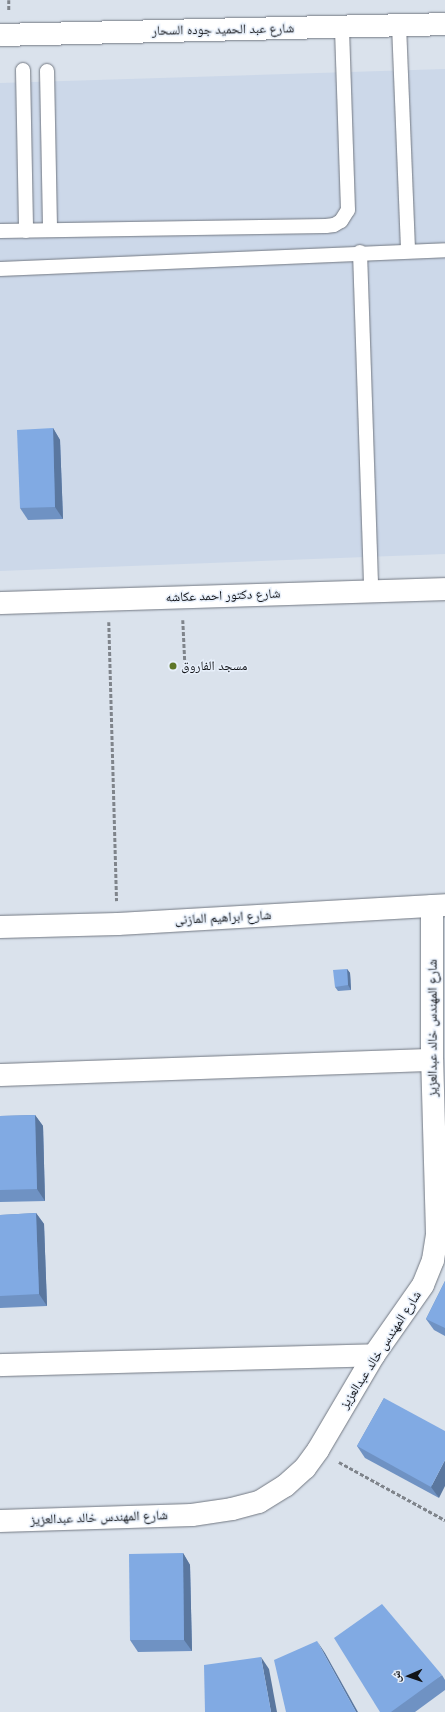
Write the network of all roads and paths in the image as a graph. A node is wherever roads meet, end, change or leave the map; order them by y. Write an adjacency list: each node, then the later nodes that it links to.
1 (445, 24): 2 (street, شارع عبد الحميد جوده السحار)
2 (398, 26): 3 (street, شارع عبد الحميد جوده السحار); 11 (lane)
3 (342, 28): 4 (street, شارع عبد الحميد جوده السحار); 7 (lane)
4 (0, 35)
5 (23, 70): 9 (lane)
6 (47, 70): 7 (lane)
7 (50, 230): 9 (lane)
8 (0, 231): 9 (lane)
9 (26, 231)
10 (445, 250): 11 (lane)
11 (408, 251): 12 (lane)
12 (360, 252): 13 (lane); 15 (lane)
13 (0, 269)
14 (445, 589): 15 (street, شارع دكتور احمد عكاشه)
15 (372, 591): 16 (street, شارع دكتور احمد عكاشه)
16 (182, 598): 17 (street, شارع دكتور احمد عكاشه); 19 (path)
17 (108, 600): 18 (street, شارع دكتور احمد عكاشه); 21 (path)
18 (0, 603)
19 (185, 662)
20 (439, 905): 21 (street, شارع ابراهيم المازنى); 23 (street, شارع المهندس خالد عبدالعزيز)
21 (118, 924): 22 (street, شارع ابراهيم المازنى)
22 (0, 927)
23 (432, 1060): 24 (street); 25 (street, شارع المهندس خالد عبدالعزيز)
24 (0, 1075)
25 (374, 1355): 26 (street); 27 (street, شارع المهندس خالد عبدالعزيز)
26 (0, 1365)
27 (318, 1450): 28 (path); 29 (street, شارع المهندس خالد عبدالعزيز)
28 (445, 1520)
29 (0, 1521)

